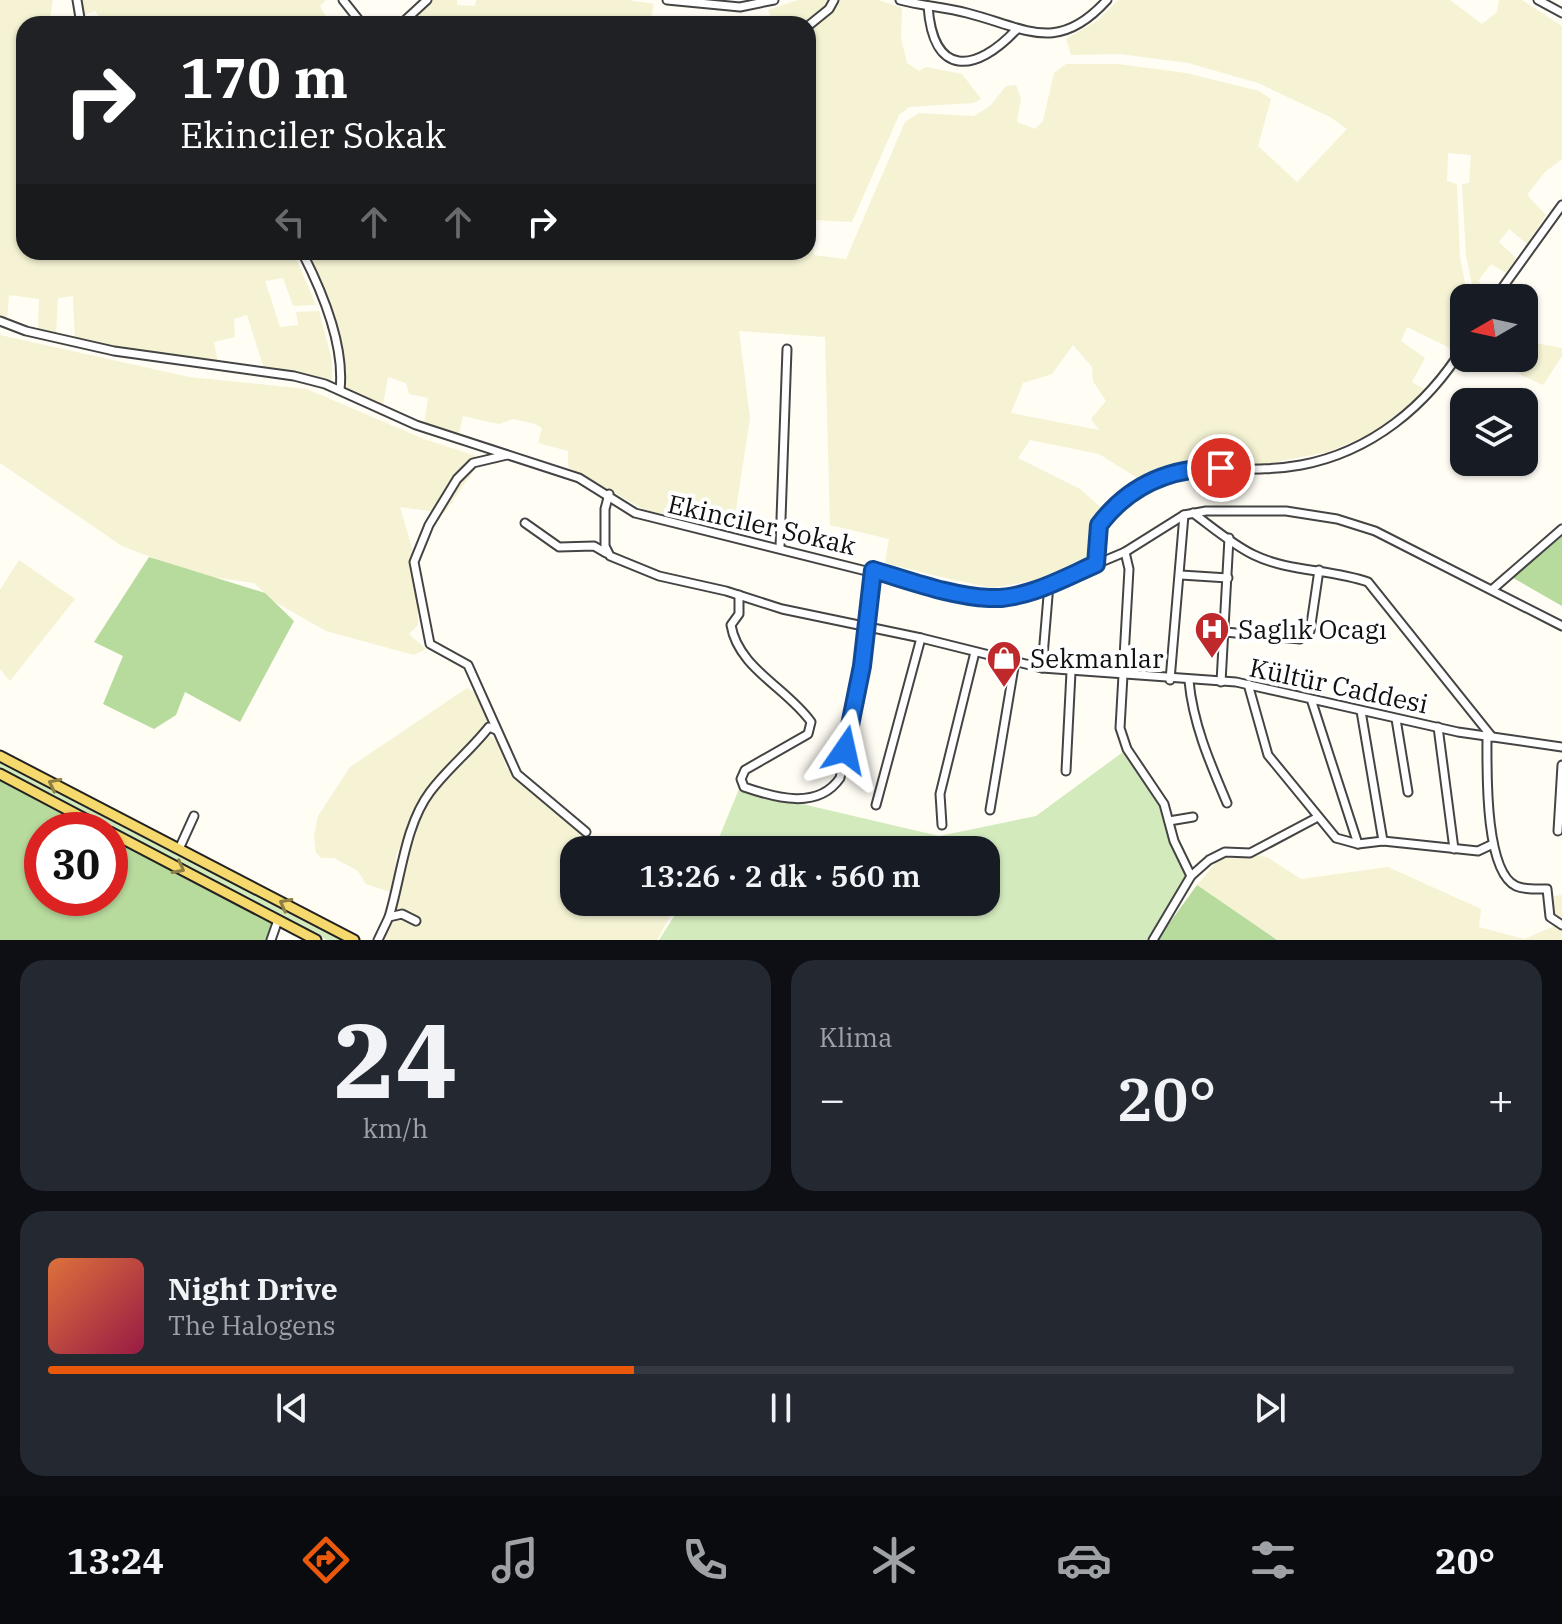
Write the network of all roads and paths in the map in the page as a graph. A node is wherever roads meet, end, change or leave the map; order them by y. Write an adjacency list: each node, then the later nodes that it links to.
1 (343, 0): 12 (street)
2 (427, 0): 13 (street)
3 (667, 0): 4 (street)
4 (774, 0)
5 (834, 0): 14 (street)
6 (900, 0): 10 (street)
7 (1107, 0): 15 (street)
8 (1538, 0): 11 (street)
9 (1557, 0): 11 (street)
10 (928, 6): 15 (street); 15 (street)
11 (1559, 11)
12 (356, 16)
13 (410, 16)
14 (816, 20)
15 (1017, 29)
16 (1562, 205): 18 (street)
17 (305, 260): 22 (street)
18 (1505, 284)
19 (0, 321): 22 (street, Ekinciler Sokak)
20 (787, 349): 29 (street)
21 (1450, 365): 32 (street)
22 (340, 390): 23 (street, Ekinciler Sokak)
23 (509, 455): 24 (street, Ekinciler Sokak); 57 (street)
24 (609, 494): 29 (street, Ekinciler Sokak); 31 (street)
25 (1188, 514): 28 (street); 30 (street, Ekinciler Sokak); 35 (street); 38 (street)
26 (525, 523): 31 (street, Kültür Caddesi)
27 (1562, 529): 38 (street)
28 (1229, 538): 34 (street); 36 (street)
29 (780, 547): 33 (street, Ekinciler Sokak)
30 (1125, 552): 32 (street, Ekinciler Sokak); 48 (street)
31 (606, 553): 39 (street, Kültür Caddesi)
32 (1096, 564): 37 (street, Ekinciler Sokak)
33 (873, 570): 37 (street, Ekinciler Sokak); 41 (street)
34 (1319, 570): 42 (street); 58 (street)
35 (1181, 575): 36 (street); 49 (street)
36 (1228, 578): 42 (street)
37 (1049, 584): 46 (street)
38 (1494, 588): 40 (street)
39 (739, 595): 41 (street, Kültür Caddesi); 41 (street)
40 (1562, 626)
41 (866, 627): 43 (street, Kültür Caddesi)
42 (1225, 632): 51 (street)
43 (921, 638): 44 (street, Kültür Caddesi); 66 (street)
44 (975, 652): 45 (street, Kültür Caddesi); 73 (street)
45 (1015, 661): 46 (street, Kültür Caddesi); 67 (street)
46 (1042, 668): 47 (street, Kültür Caddesi)
47 (1071, 672): 48 (street, Kültür Caddesi); 62 (street)
48 (1122, 676): 49 (street, Kültür Caddesi); 72 (street)
49 (1170, 680): 50 (street, Kültür Caddesi)
50 (1189, 681): 51 (street, Kültür Caddesi); 65 (street)
51 (1221, 682): 52 (street, Kültür Caddesi)
52 (1248, 684): 53 (street, Kültür Caddesi); 71 (street)
53 (1312, 702): 54 (street, Kültür Caddesi); 78 (street)
54 (1361, 711): 55 (street, Kültür Caddesi); 77 (street)
55 (1396, 719): 56 (street, Kültür Caddesi); 64 (street)
56 (1438, 727): 58 (street, Kültür Caddesi); 81 (street)
57 (496, 730): 75 (street); 83 (street)
58 (1490, 737): 59 (street, Kültür Caddesi); 79 (street)
59 (1562, 747)
60 (0, 756): 80 (main road, one-way to 60)
61 (1562, 765): 74 (street)
62 (1066, 771)
63 (0, 774): 68 (main road)
64 (1408, 792)
65 (1227, 803)
66 (876, 805)
67 (990, 810)
68 (72, 812)
69 (194, 816): 80 (street)
70 (1193, 817): 72 (street)
71 (1318, 817): 78 (street); 82 (street)
72 (1169, 821): 82 (street)
73 (942, 825)
74 (1558, 831)
75 (586, 832)
76 (128, 841): 84 (main road, one-way to 84)
77 (1383, 841): 78 (street); 81 (street)
78 (1358, 844)
79 (1493, 844): 81 (street); 86 (street)
80 (179, 849): 89 (main road, one-way to 80)
81 (1454, 849)
82 (1191, 876): 91 (street)
83 (389, 917): 85 (street); 90 (street)
84 (278, 920): 87 (street); 88 (main road)
85 (416, 921)
86 (1562, 925)
87 (271, 940)
88 (316, 940)
89 (354, 940)
90 (378, 940)
91 (1153, 940)

